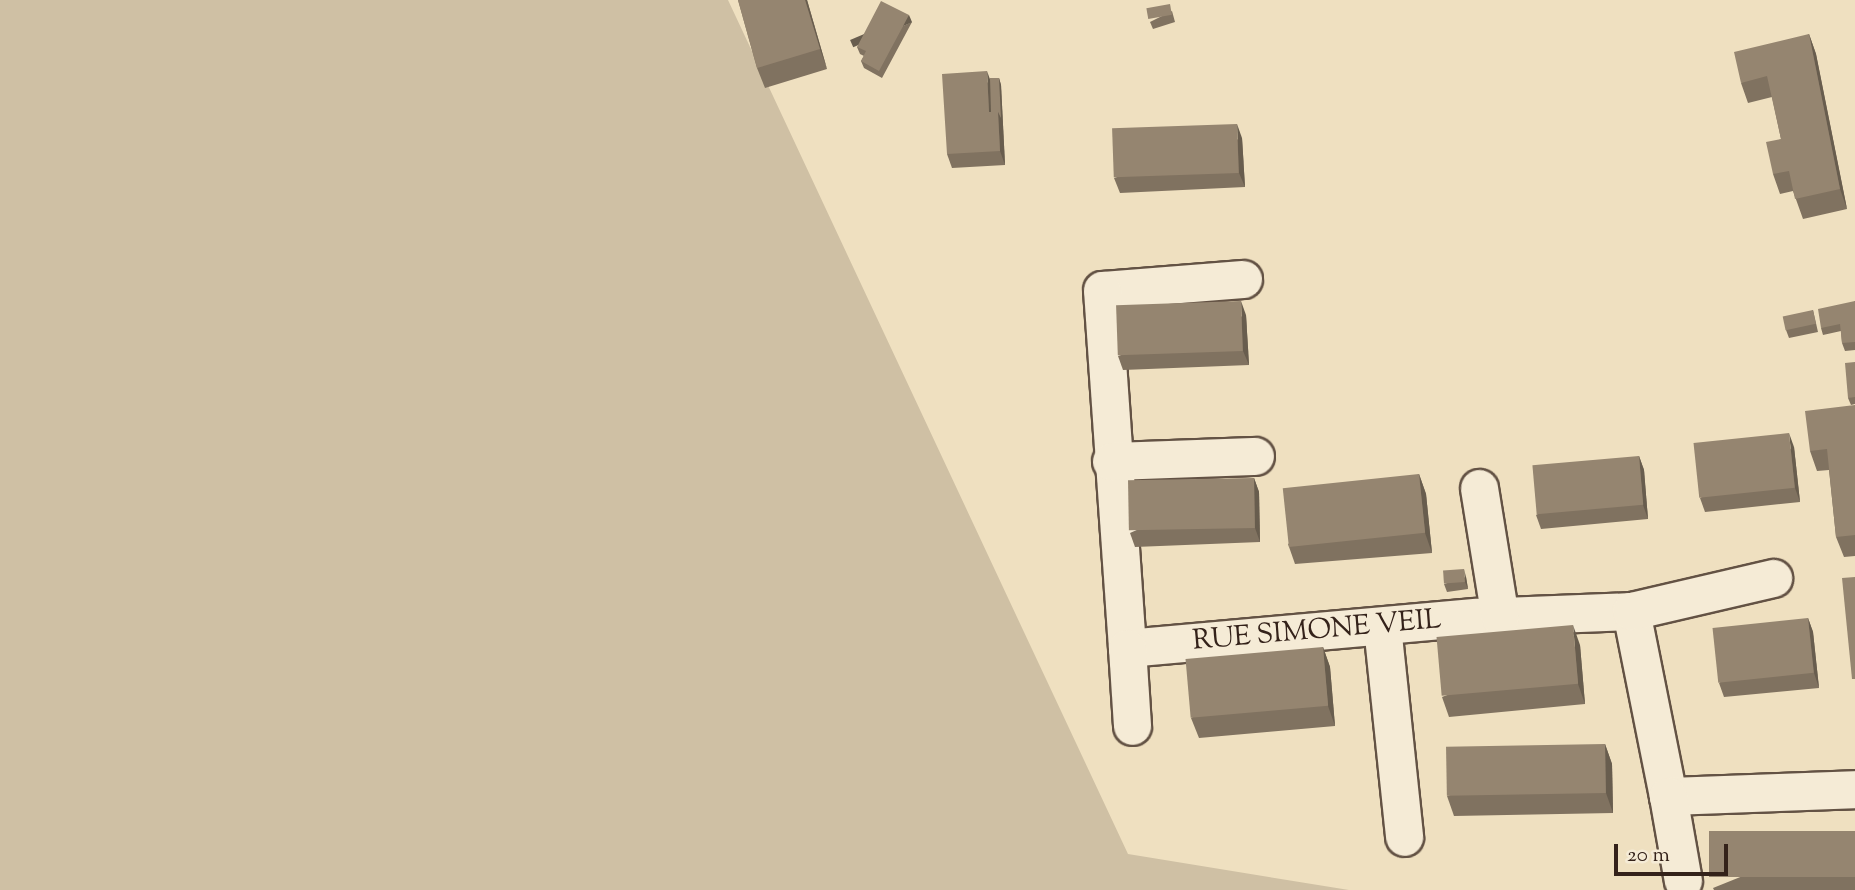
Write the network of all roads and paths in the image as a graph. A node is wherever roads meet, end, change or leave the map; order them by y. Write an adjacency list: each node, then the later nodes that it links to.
1 (1243, 279): 3 (street)
2 (1255, 456): 3 (street)
3 (1111, 461): 9 (street)
4 (1479, 488): 7 (street)
5 (1773, 578): 6 (street, RUE SIMONE VEIL)
6 (1631, 611): 7 (street, RUE SIMONE VEIL); 12 (street)
7 (1500, 617): 8 (street, RUE SIMONE VEIL)
8 (1382, 626): 9 (street, RUE SIMONE VEIL); 13 (street)
9 (1126, 648): 10 (street)
10 (1132, 726)
11 (1855, 789): 12 (street)
12 (1668, 796): 14 (street)
13 (1404, 837)
14 (1683, 881)

